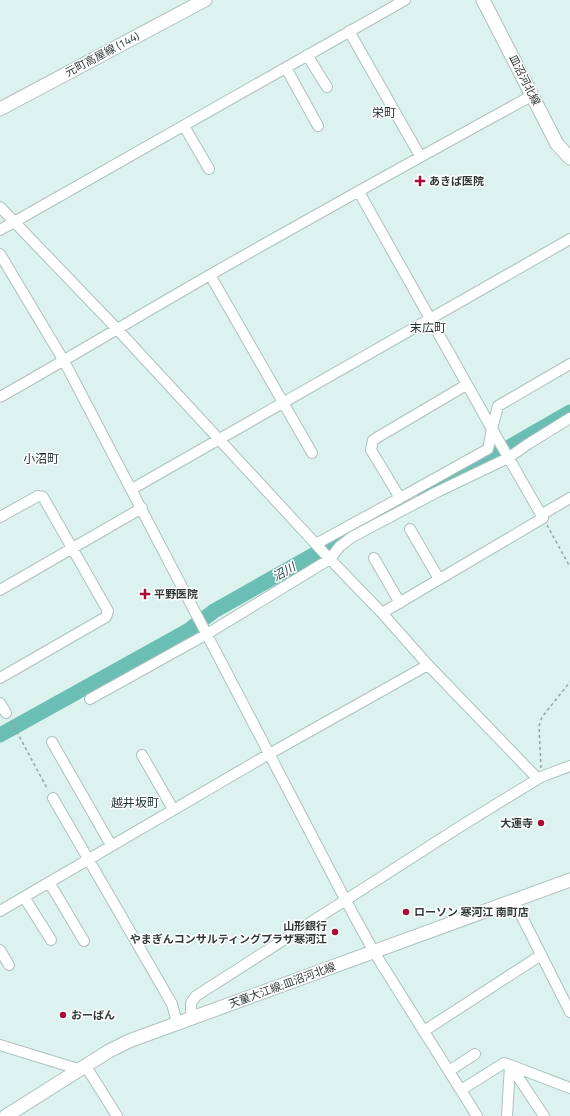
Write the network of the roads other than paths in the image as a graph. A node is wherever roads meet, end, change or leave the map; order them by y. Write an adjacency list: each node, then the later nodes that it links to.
1 (205, 0): 9 (main road, 元町高屋線 (144))
2 (405, 0): 4 (street)
3 (483, 0): 8 (main road, 皿沼河北線)
4 (349, 31): 5 (street); 12 (street)
5 (307, 55): 6 (street); 7 (street)
6 (286, 68): 10 (street); 11 (street)
7 (326, 87)
8 (533, 95): 12 (street); 13 (main road, 皿沼河北線)
9 (0, 109)
10 (184, 126): 14 (street); 17 (street)
11 (318, 126)
12 (420, 156): 15 (street)
13 (570, 158)
14 (208, 169)
15 (359, 192): 21 (street); 22 (street)
16 (0, 207): 17 (street)
17 (13, 222): 18 (street); 23 (street)
18 (0, 230)
19 (570, 238): 22 (street)
20 (0, 254): 24 (street)
21 (210, 275): 23 (street); 28 (street)
22 (429, 319): 26 (street); 28 (street)
23 (118, 330): 24 (street); 31 (street)
24 (64, 361): 27 (street); 34 (street)
25 (570, 364): 30 (street)
26 (466, 385): 30 (street); 35 (street)
27 (0, 397)
28 (284, 402): 31 (street); 32 (street)
29 (570, 418): 33 (street)
30 (492, 429): 33 (street); 35 (street)
31 (219, 439): 34 (street); 42 (street)
32 (312, 453)
33 (508, 458): 38 (street); 42 (street)
34 (132, 489): 37 (street)
35 (400, 498): 42 (street)
36 (570, 498): 38 (street)
37 (142, 508): 41 (street); 48 (street)
38 (542, 516): 44 (street)
39 (0, 517): 41 (street)
40 (410, 530): 44 (street)
41 (72, 548): 45 (street); 50 (street)
42 (322, 551): 47 (street); 48 (street)
43 (374, 558): 46 (street)
44 (439, 579): 46 (street)
45 (0, 590)
46 (400, 603): 47 (street)
47 (382, 613): 49 (street)
48 (207, 634): 51 (street); 55 (street)
49 (428, 665): 55 (street); 58 (street)
50 (0, 678)
51 (90, 699)
52 (0, 703): 53 (street)
53 (6, 713)
54 (52, 742): 61 (street)
55 (269, 754): 60 (street); 66 (street)
56 (142, 755): 60 (street)
57 (570, 766): 58 (street)
58 (540, 778): 66 (street)
59 (53, 798): 62 (street)
60 (173, 809): 61 (street)
61 (111, 845): 62 (street)
62 (88, 859): 64 (street); 77 (street)
63 (570, 880): 67 (main road, 天童大江線;皿沼河北線)
64 (49, 882): 65 (street); 70 (street)
65 (24, 897): 68 (street); 69 (street)
66 (346, 901): 72 (street); 76 (street)
67 (514, 901): 72 (main road, 天童大江線;皿沼河北線); 73 (street)
68 (0, 911)
69 (51, 940)
70 (84, 941)
71 (0, 950): 74 (street)
72 (374, 952): 76 (main road, 天童大江線;皿沼河北線); 78 (street)
73 (541, 954): 75 (street); 78 (street)
74 (9, 965)
75 (570, 1012)
76 (191, 1018): 77 (main road, 天童大江線;皿沼河北線)
77 (177, 1023): 82 (main road, 天童大江線;皿沼河北線)
78 (424, 1031): 83 (street)
79 (0, 1045): 82 (street)
80 (475, 1054): 83 (street)
81 (510, 1065): 84 (street); 85 (street); 89 (street); 90 (street)
82 (82, 1067): 86 (main road, 天童大江線;皿沼河北線); 87 (street)
83 (449, 1071): 85 (street)
84 (570, 1088)
85 (461, 1090): 88 (street)
86 (6, 1116)
87 (117, 1116)
88 (477, 1116)
89 (507, 1116)
90 (544, 1116)

